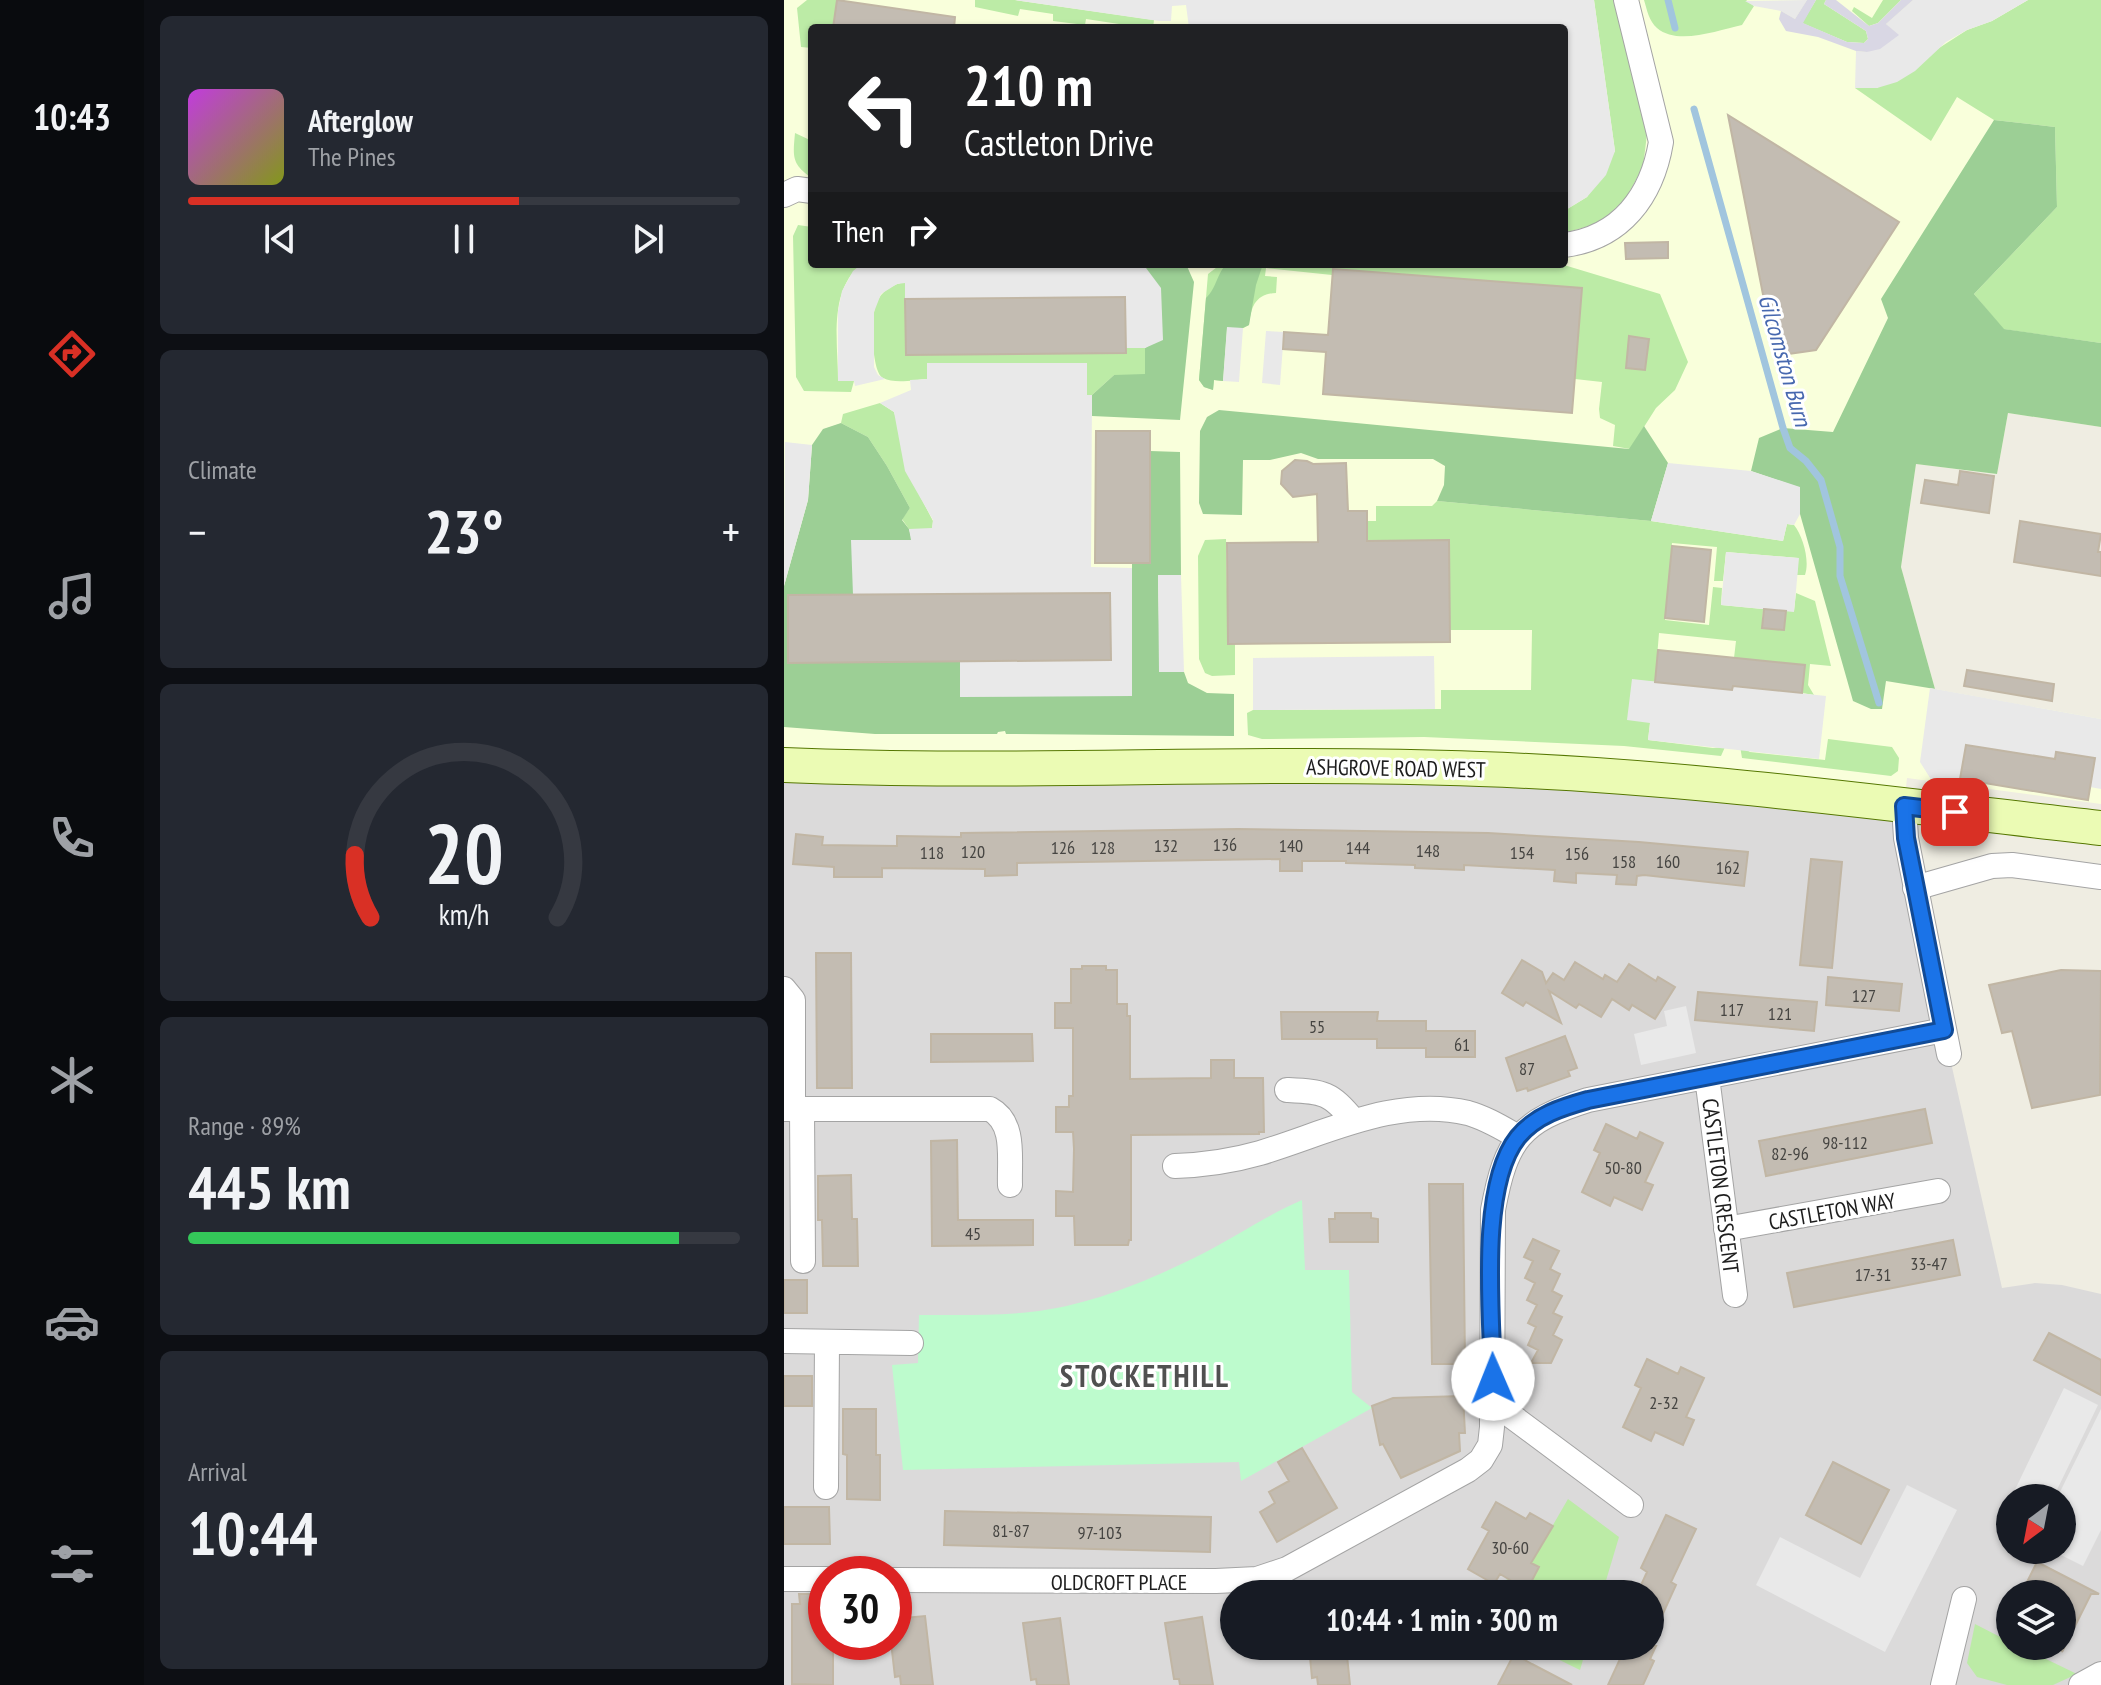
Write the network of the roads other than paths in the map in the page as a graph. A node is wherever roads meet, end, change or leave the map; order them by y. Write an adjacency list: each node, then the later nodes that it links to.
1 (1626, 0): 4 (street)
2 (808, 190): 3 (street)
3 (784, 195)
4 (1568, 244)
5 (784, 765): 6 (street, ASHGROVE ROAD WEST)
6 (1904, 806): 7 (street, ASHGROVE ROAD WEST); 11 (street)
7 (2005, 817): 8 (street, ASHGROVE ROAD WEST); 9 (street, ASHGROVE ROAD WEST)
8 (2101, 828)
9 (2101, 836)
10 (2101, 877): 11 (street)
11 (1915, 888): 13 (street)
12 (784, 989): 15 (street)
13 (1707, 1077): 17 (street); 21 (street, CASTLETON CRESCENT)
14 (1287, 1090): 16 (street)
15 (793, 1109): 19 (street); 22 (street)
16 (1354, 1121): 17 (street); 18 (street)
17 (1518, 1137): 27 (street, OLDCROFT PLACE)
18 (1175, 1166)
19 (1010, 1185)
20 (1938, 1191): 21 (street, CASTLETON WAY)
21 (1726, 1229): 23 (street, CASTLETON CRESCENT)
22 (803, 1261)
23 (1735, 1295)
24 (784, 1341): 25 (street)
25 (827, 1342): 26 (street); 28 (street)
26 (911, 1343)
27 (1494, 1403): 29 (street); 32 (street, OLDCROFT PLACE)
28 (826, 1487)
29 (1631, 1505)
30 (784, 1579): 31 (street)
31 (808, 1579)
32 (912, 1580)
33 (1964, 1599): 35 (street)
34 (2101, 1674): 36 (street)
35 (1944, 1685)
36 (2081, 1685)

